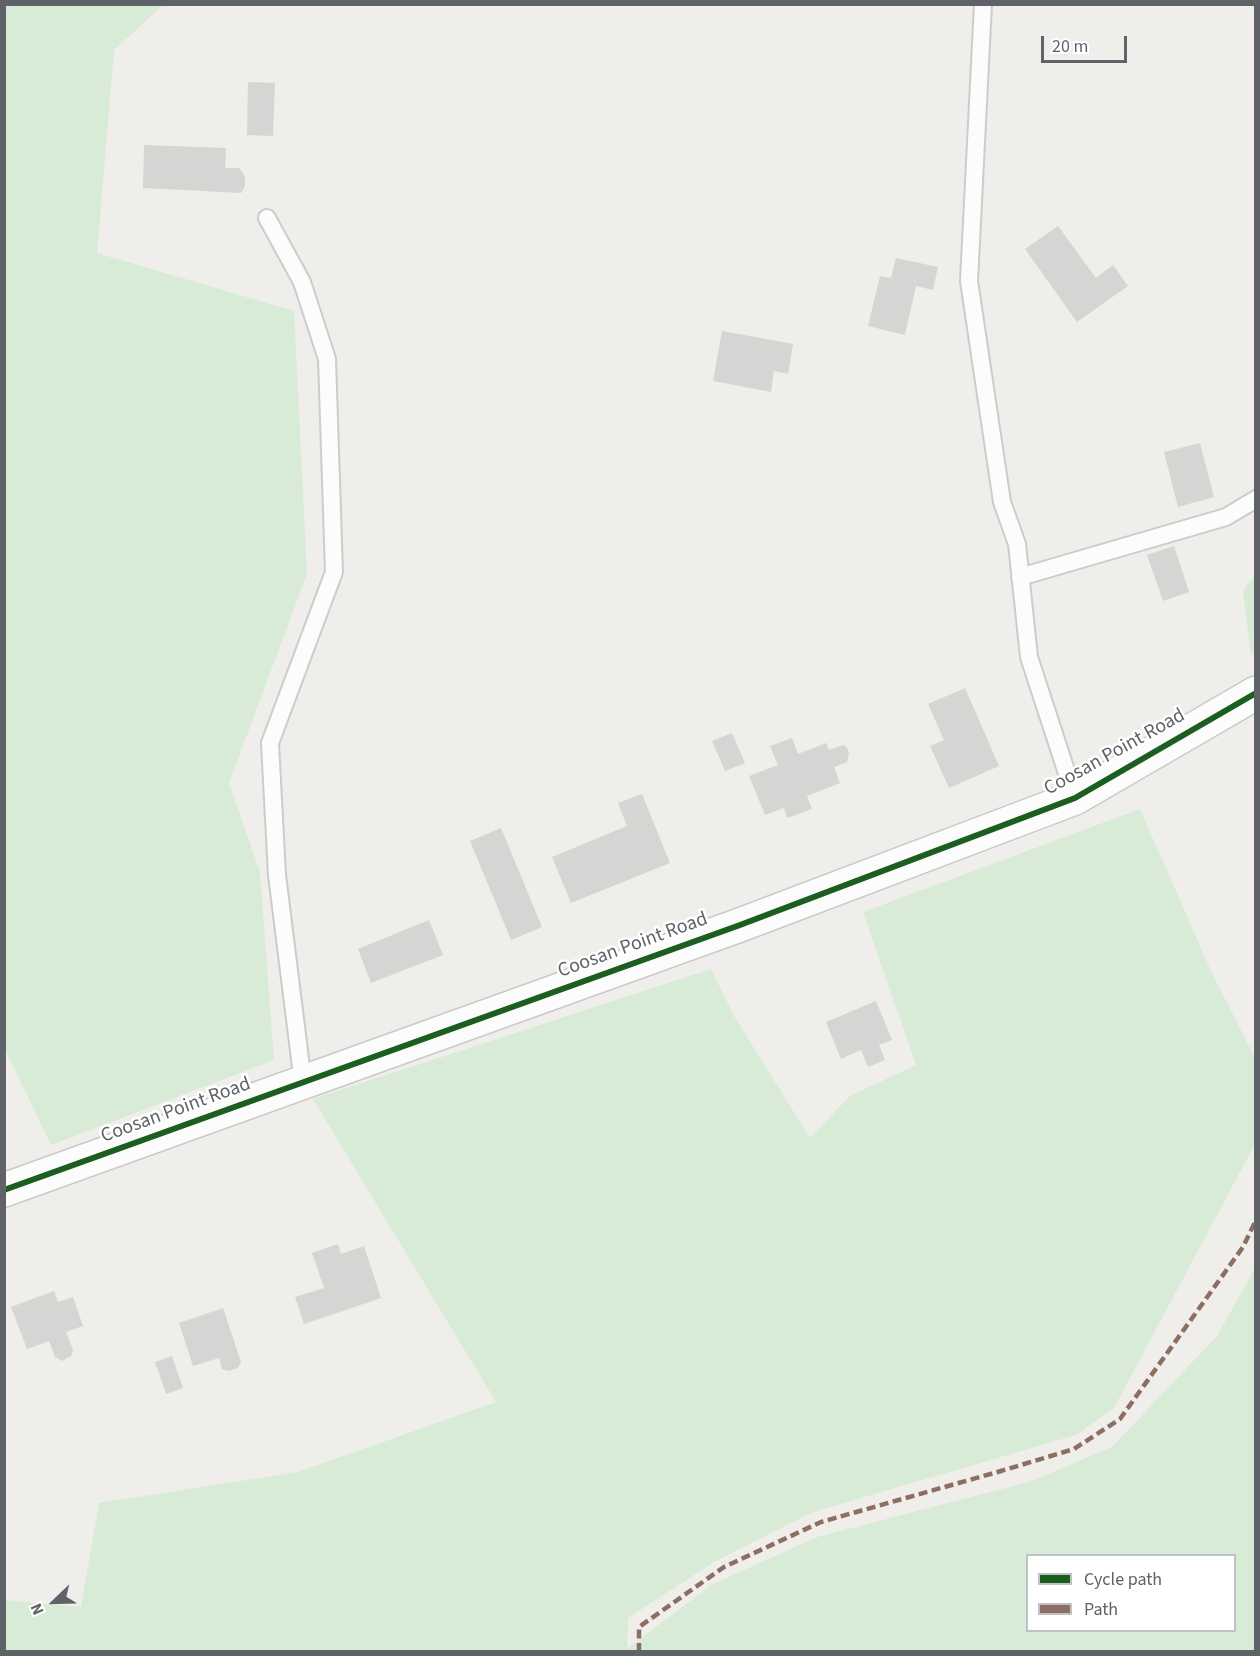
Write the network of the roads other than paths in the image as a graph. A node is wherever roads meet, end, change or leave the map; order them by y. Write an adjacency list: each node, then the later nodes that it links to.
1 (983, 4): 4 (lane)
2 (267, 218): 7 (lane)
3 (1256, 499): 4 (lane)
4 (1020, 577): 6 (lane)
5 (1256, 693): 6 (street, Coosan Point Road)
6 (1075, 798): 7 (street, Coosan Point Road)
7 (303, 1083): 8 (street, Coosan Point Road)
8 (4, 1190)

